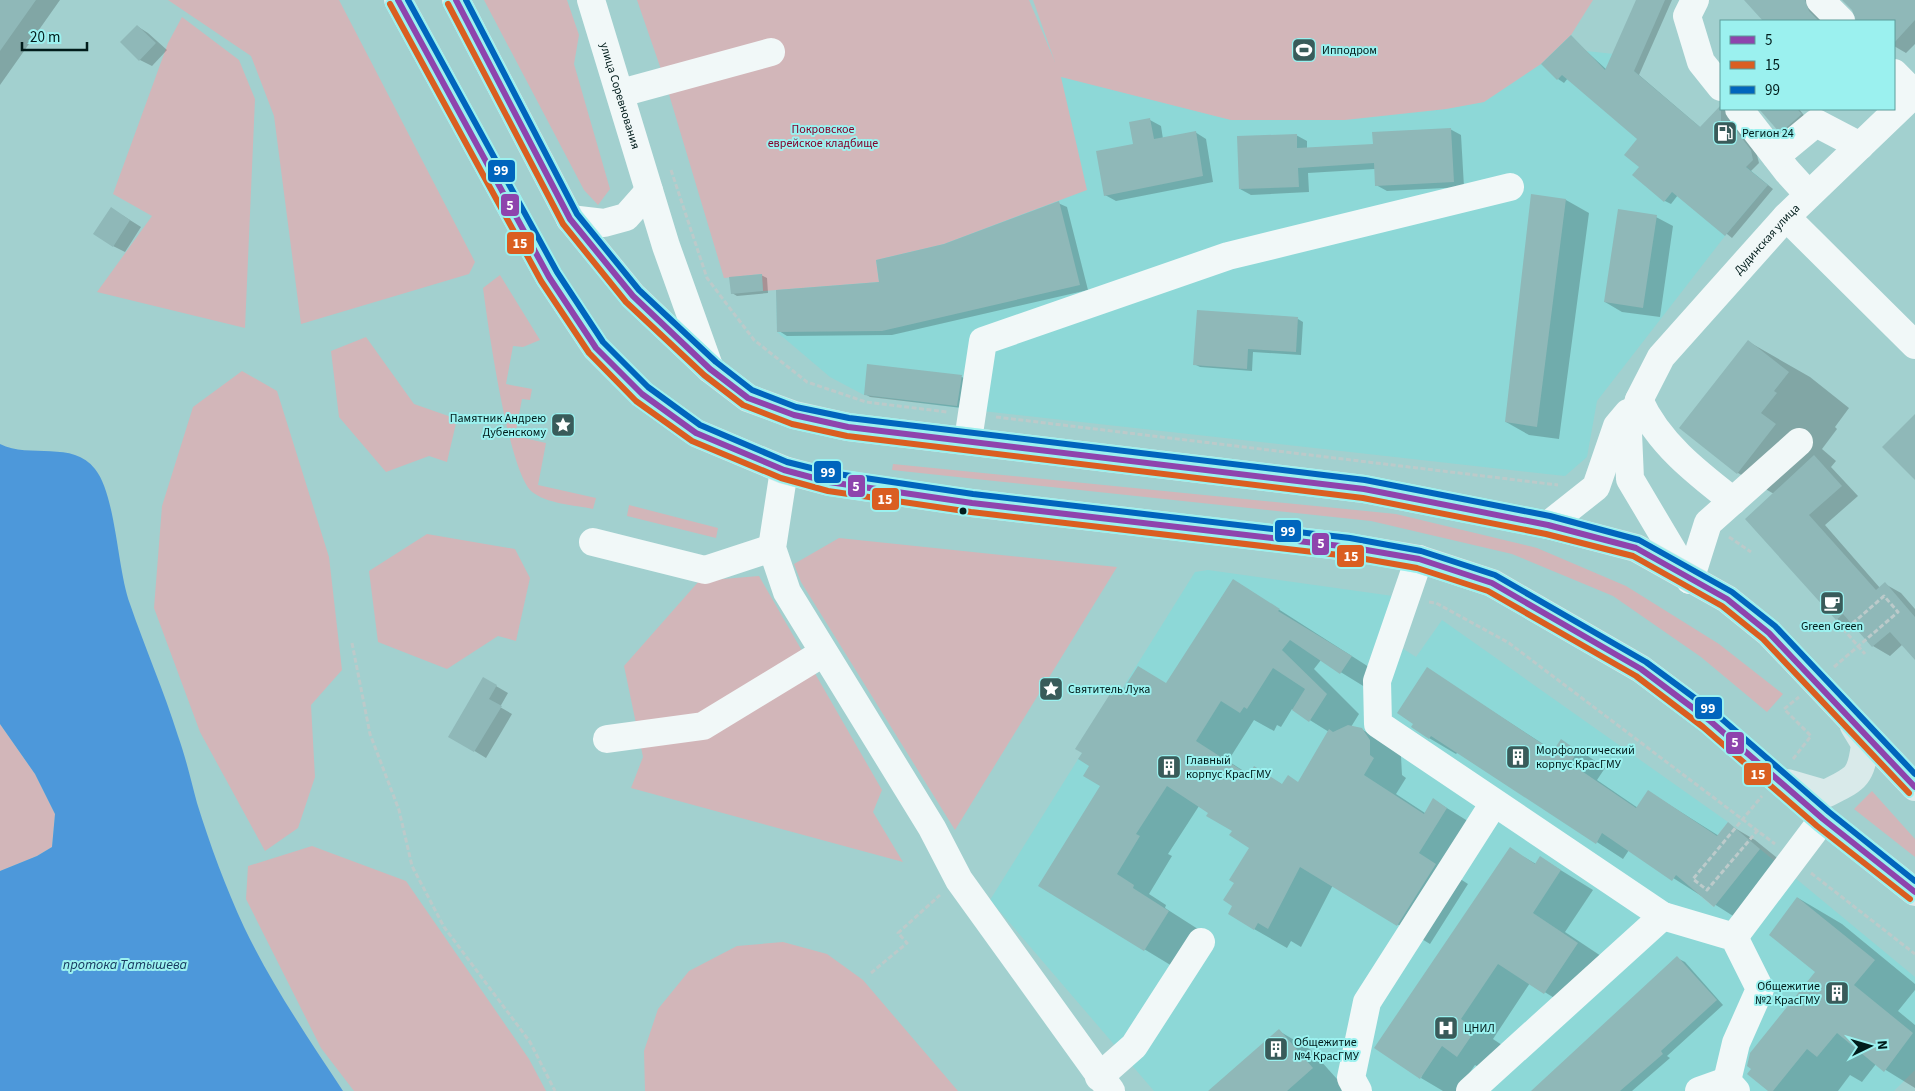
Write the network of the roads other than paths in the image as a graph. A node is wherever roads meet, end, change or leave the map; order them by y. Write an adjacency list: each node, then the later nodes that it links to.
1 (398, 0): 25 (main road)
2 (456, 0): 19 (main road)
3 (591, 0): 10 (street, улица Соревнования)
4 (1695, 0): 9 (street)
5 (1820, 0): 6 (street)
6 (1840, 20)
7 (772, 52): 10 (street)
8 (1895, 74): 11 (street)
9 (1720, 86)
10 (620, 93): 16 (street, улица Соревнования)
11 (1915, 93): 13 (street, Дудинская улица)
12 (1740, 110): 14 (street)
13 (1860, 146): 14 (street); 17 (street, Дудинская улица)
14 (1776, 156): 17 (street)
15 (1510, 187): 23 (street)
16 (649, 191): 19 (street); 21 (street, улица Соревнования)
17 (1808, 194): 18 (street, Дудинская улица)
18 (1786, 217): 20 (street); 22 (street, Дудинская улица)
19 (570, 218): 21 (main road)
20 (1915, 345)
21 (710, 368): 23 (main road)
22 (1639, 400): 26 (street); 27 (street); 31 (street)
23 (970, 428): 27 (main road)
24 (1799, 442): 26 (street)
25 (784, 470): 29 (street); 30 (main road)
26 (1733, 502): 31 (street)
27 (1548, 525): 31 (main road)
28 (593, 542): 29 (street)
29 (772, 548): 32 (street)
30 (1419, 559): 35 (main road); 37 (street)
31 (1690, 580): 33 (main road)
32 (823, 653): 34 (street); 43 (street)
33 (1848, 717): 35 (main road); 36 (main road)
34 (607, 739)
35 (1779, 777): 38 (main road)
36 (1915, 787)
37 (1494, 803): 40 (street); 45 (street)
38 (1823, 820): 39 (main road); 41 (street)
39 (1915, 892)
40 (1663, 916): 41 (street); 46 (street)
41 (1734, 937): 44 (street)
42 (1201, 942): 43 (street)
43 (1105, 1084)
44 (1732, 1086): 47 (street)
45 (1347, 1087)
46 (1470, 1091)
47 (1699, 1091)

